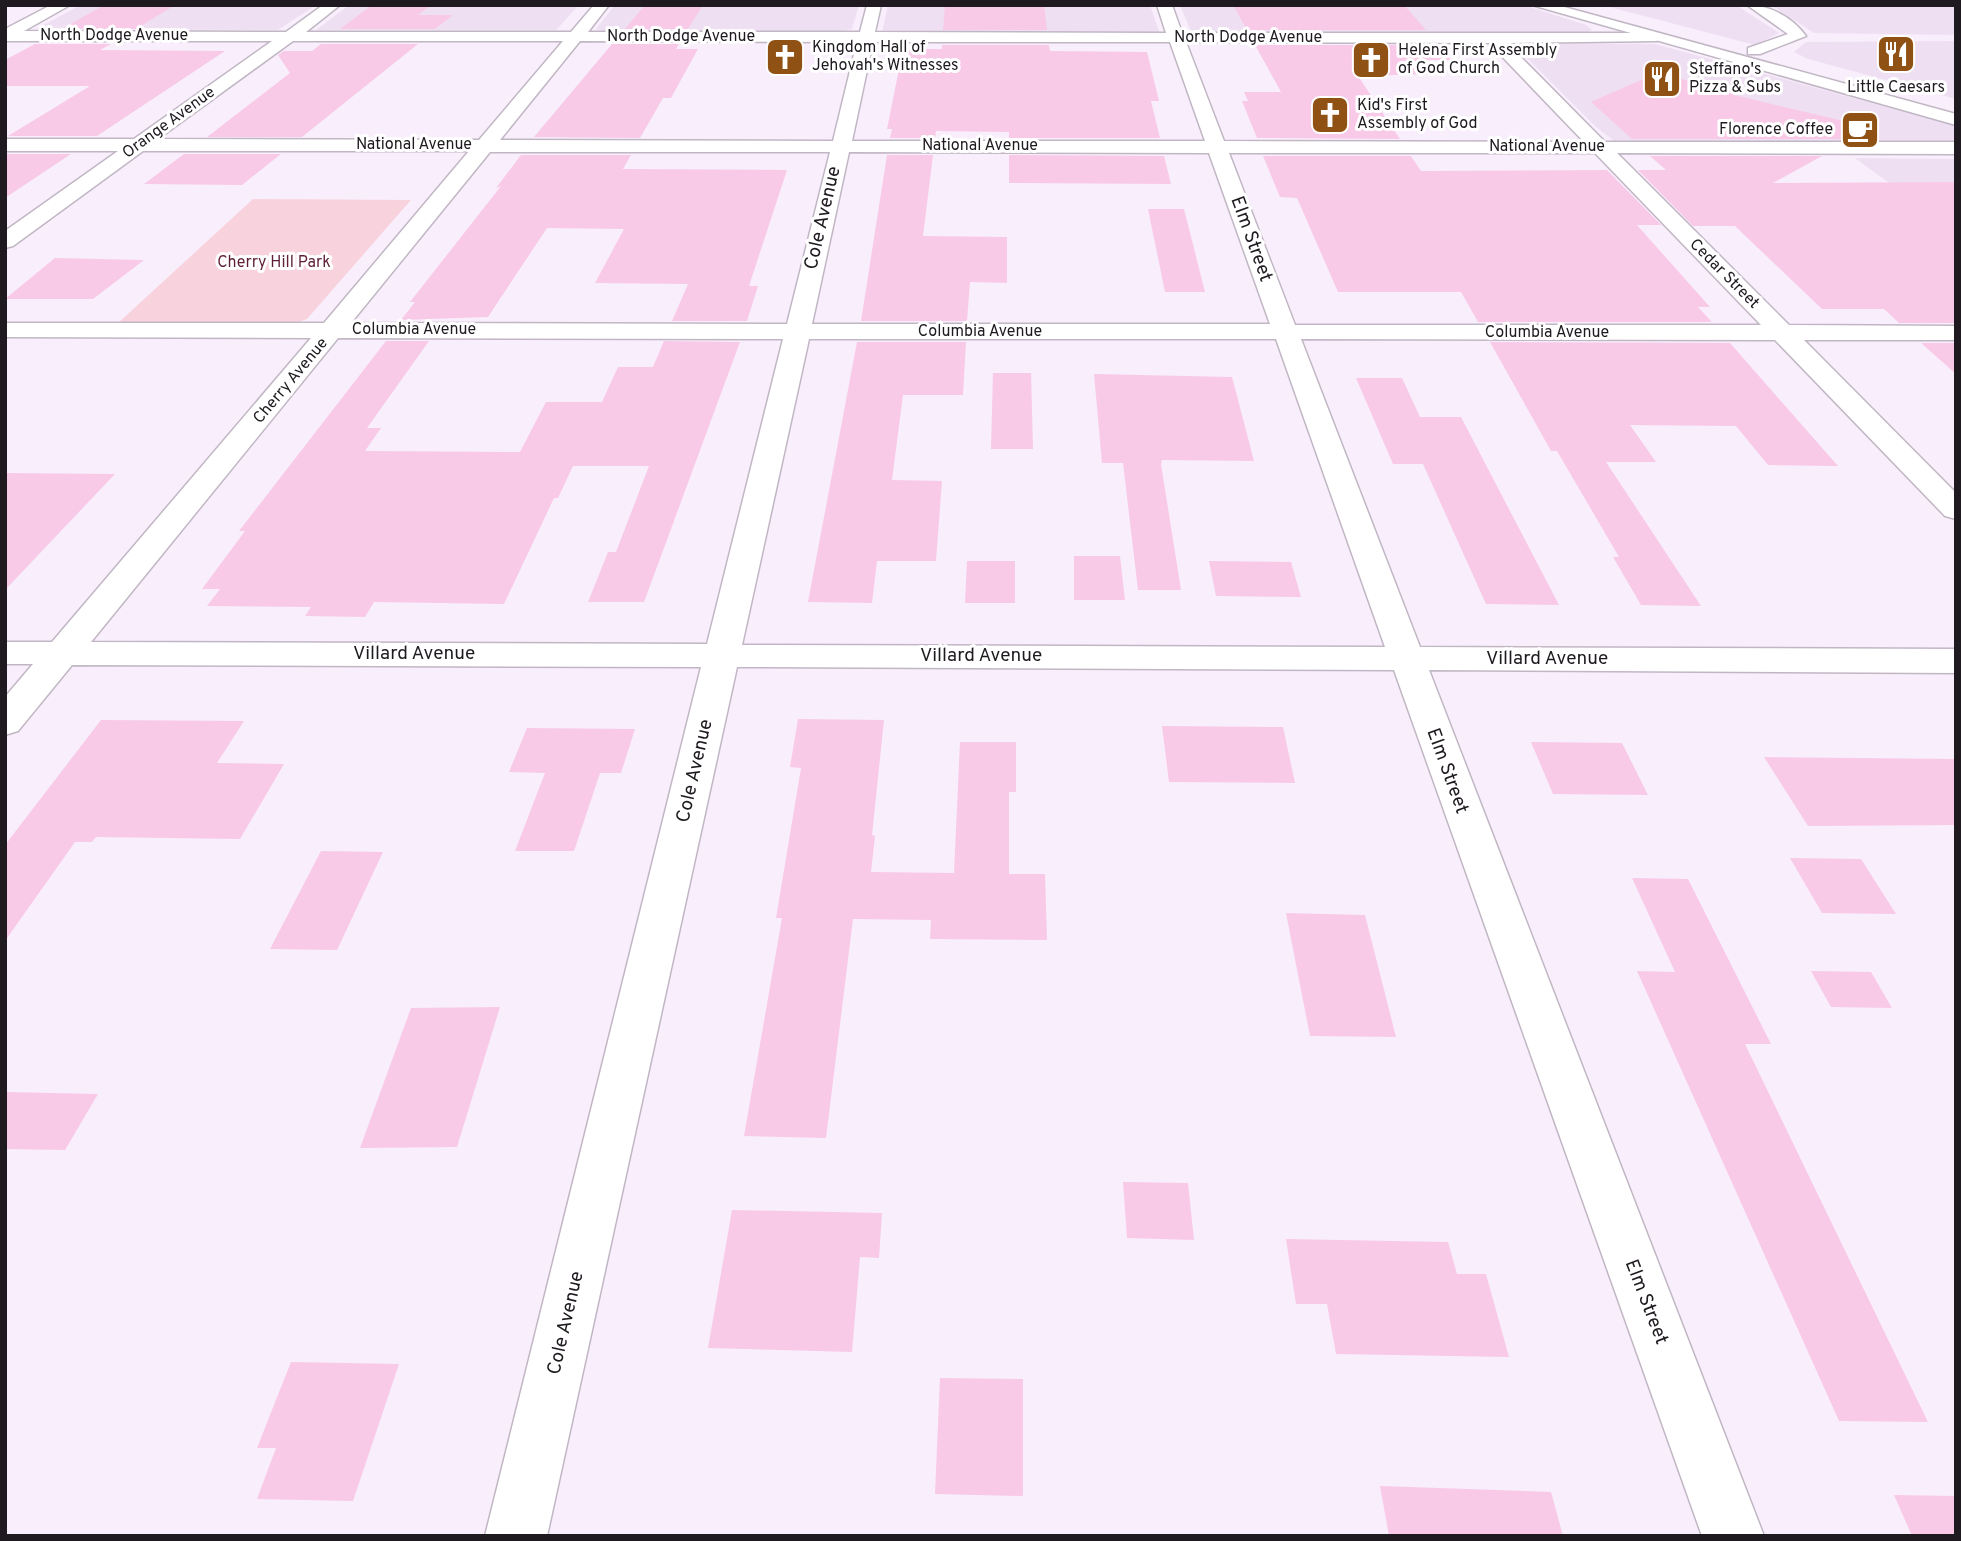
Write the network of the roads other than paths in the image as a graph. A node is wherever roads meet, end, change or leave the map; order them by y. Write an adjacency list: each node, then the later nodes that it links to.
1 (63, 5): 9 (street)
2 (333, 5): 10 (street, Orange Avenue)
3 (602, 5): 11 (street, Cherry Avenue)
4 (1539, 5): 6 (street)
5 (1754, 5): 15 (street)
6 (1588, 13): 13 (street); 14 (street); 15 (street)
7 (869, 21): 8 (street, North Dodge Avenue); 11 (street, North Dodge Avenue); 22 (street, Cole Avenue)
8 (1170, 21): 12 (street, North Dodge Avenue); 23 (street, Elm Street)
9 (5, 35): 10 (street, North Dodge Avenue)
10 (291, 36): 11 (street, North Dodge Avenue); 20 (street, Orange Avenue)
11 (577, 37): 21 (street, Cherry Avenue)
12 (1493, 38): 13 (street, North Dodge Avenue); 24 (street, Cedar Street)
13 (1571, 38): 14 (street, North Dodge Avenue)
14 (1651, 38): 16 (street); 18 (street)
15 (1754, 51): 16 (street)
16 (1935, 100): 17 (street)
17 (1956, 106)
18 (1956, 120)
19 (5, 145): 20 (street, National Avenue)
20 (139, 145): 21 (street, National Avenue); 26 (street, Orange Avenue)
21 (484, 145): 22 (street, National Avenue); 28 (street, Cherry Avenue)
22 (840, 146): 23 (street, National Avenue); 29 (street, Cole Avenue)
23 (1216, 147): 24 (street, National Avenue); 30 (street, Elm Street)
24 (1599, 147): 25 (street, National Avenue); 31 (street, Cedar Street)
25 (1956, 148)
26 (5, 241)
27 (5, 330): 28 (street, Columbia Avenue)
28 (334, 330): 29 (street, Columbia Avenue); 35 (street, Cherry Avenue)
29 (796, 331): 30 (street, Columbia Avenue); 36 (street, Cole Avenue)
30 (1285, 332): 31 (street, Columbia Avenue); 37 (street, Elm Street)
31 (1782, 333): 32 (street, Columbia Avenue); 33 (street, Cedar Street)
32 (1956, 333)
33 (1956, 510)
34 (5, 653): 35 (street, Villard Avenue)
35 (62, 653): 36 (street, Villard Avenue); 39 (street, Cherry Avenue)
36 (722, 656): 37 (street, Villard Avenue); 40 (street, Cole Avenue)
37 (1405, 659): 38 (street, Villard Avenue); 41 (street, Elm Street)
38 (1956, 661)
39 (5, 722)
40 (516, 1536)
41 (1733, 1536)

